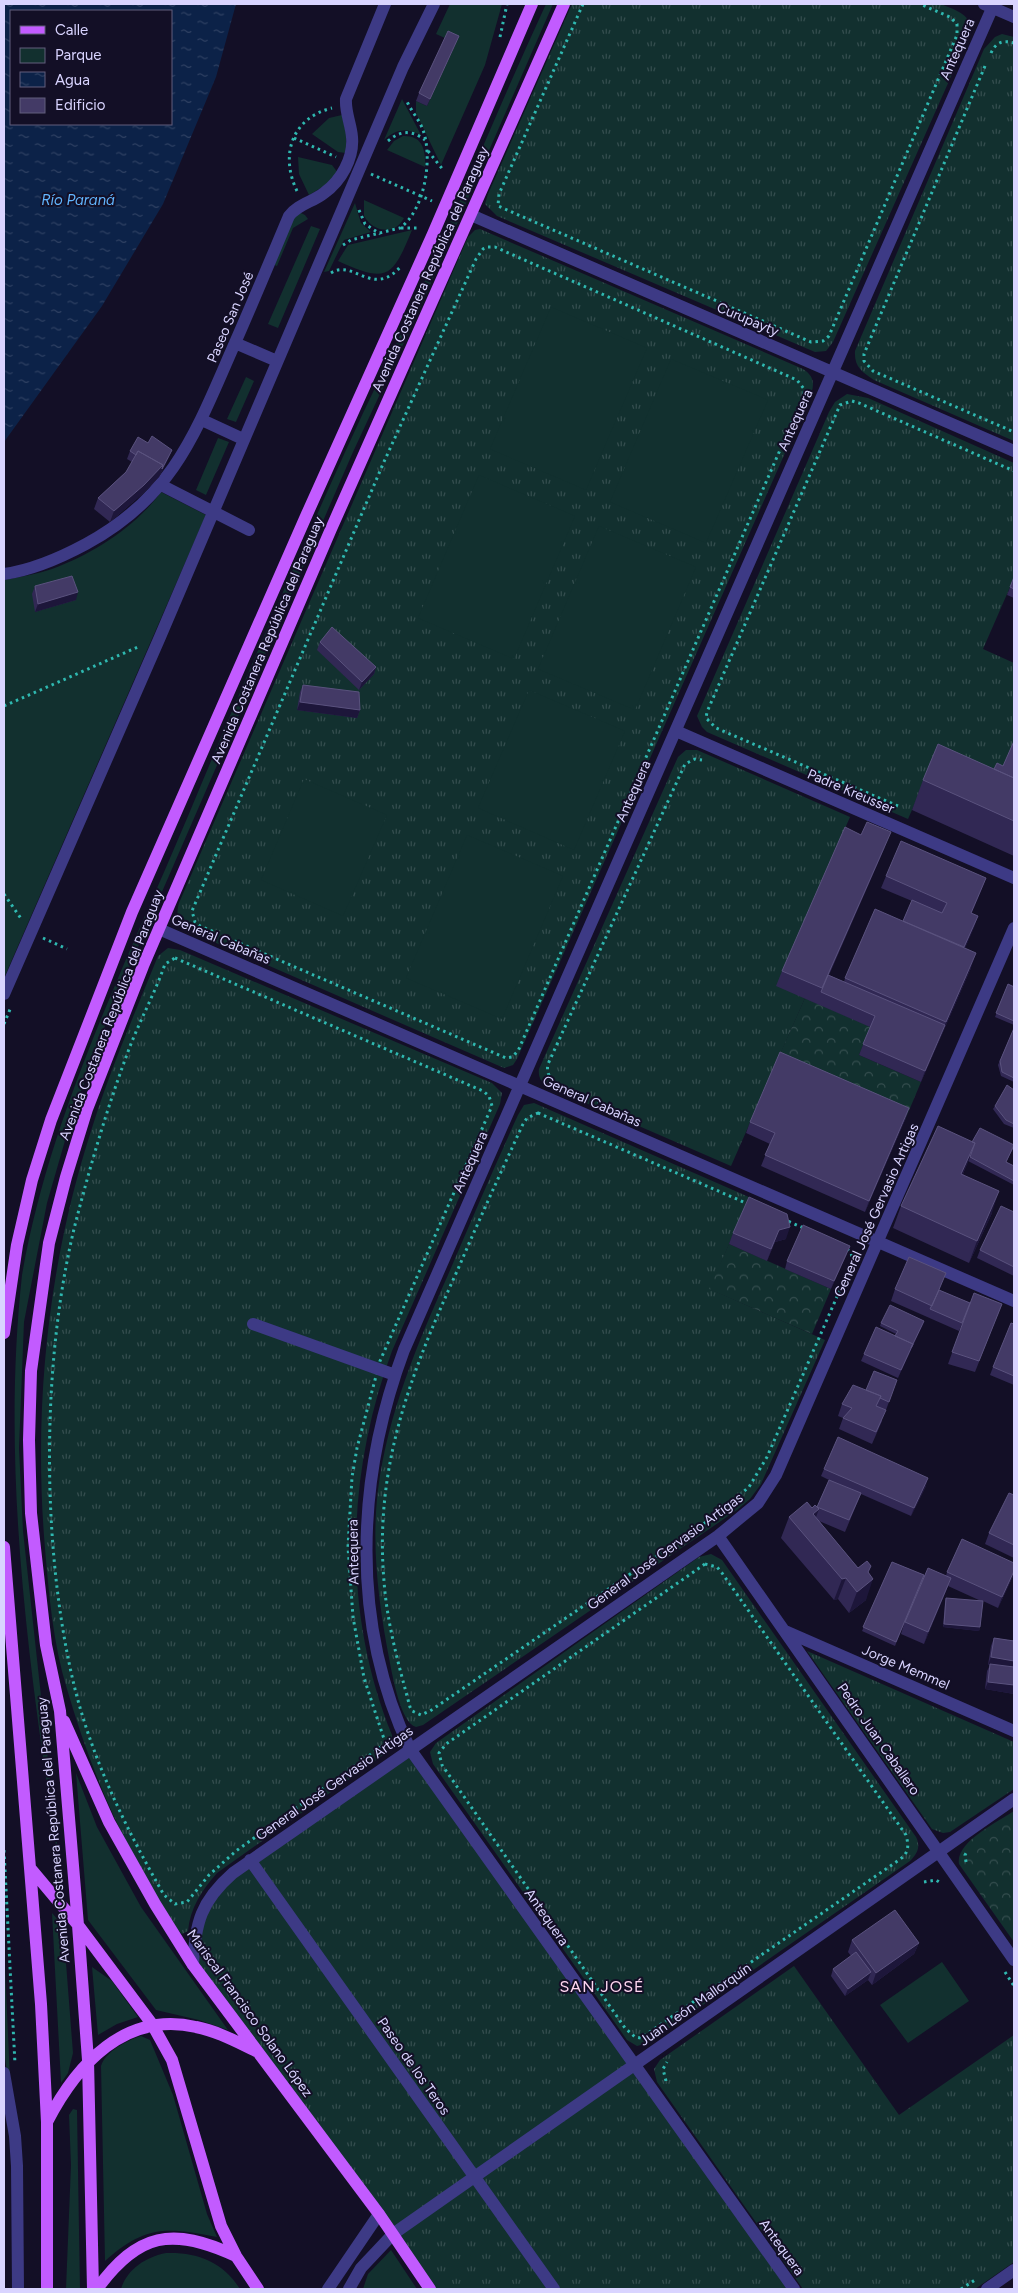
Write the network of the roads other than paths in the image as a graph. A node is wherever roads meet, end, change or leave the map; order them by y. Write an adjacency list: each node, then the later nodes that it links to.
1 (385, 4): 10 (street, Paseo San José)
2 (434, 4): 11 (street)
3 (521, 4): 8 (main road)
4 (532, 4): 8 (main road, Avenida Costanera República del Paraguay)
5 (564, 4): 9 (main road, Avenida Costanera República del Paraguay)
6 (990, 5): 7 (street); 12 (street, Antequera)
7 (1014, 17)
8 (516, 39): 29 (main road, Avenida Costanera República del Paraguay)
9 (470, 215): 12 (street, Curupayty); 23 (main road, Avenida Costanera República del Paraguay)
10 (235, 343): 11 (street); 13 (street, Paseo San José)
11 (277, 361): 14 (street)
12 (833, 372): 15 (street, Curupayty); 20 (street, Antequera)
13 (202, 420): 14 (street); 16 (street, Paseo San José)
14 (243, 439): 17 (street)
15 (1014, 451)
16 (161, 486): 17 (street); 19 (street, Paseo San José)
17 (212, 511): 18 (street); 24 (street)
18 (249, 530)
19 (4, 574)
20 (676, 731): 21 (street, Padre Kreusser); 25 (street, Antequera)
21 (1014, 878)
22 (1014, 928): 26 (street, General José Gervasio Artigas)
23 (159, 929): 25 (street, General Cabañas); 34 (main road, Avenida Costanera República del Paraguay)
24 (4, 994)
25 (520, 1086): 26 (street, General Cabañas); 30 (street, Antequera)
26 (878, 1243): 27 (street, General Cabañas); 31 (street, General José Gervasio Artigas)
27 (1014, 1300)
28 (253, 1324): 30 (street)
29 (4, 1333)
30 (395, 1375): 36 (street, Antequera)
31 (718, 1536): 33 (street, Pedro Juan Caballero); 36 (street, General José Gervasio Artigas)
32 (4, 1547): 40 (main road, Avenida Costanera República del Paraguay)
33 (785, 1631): 35 (street, Jorge Memmel); 38 (street, Pedro Juan Caballero)
34 (60, 1712): 41 (main road, Avenida Costanera República del Paraguay); 43 (main road, Mariscal Francisco Solano López)
35 (1014, 1730)
36 (410, 1749): 39 (street, General José Gervasio Artigas); 47 (street, Antequera)
37 (1014, 1799): 38 (street, Juan León Mallorquín)
38 (939, 1852): 42 (street, Pedro Juan Caballero); 47 (street, Juan León Mallorquín)
39 (250, 1860): 43 (street, General José Gervasio Artigas); 50 (street, Paseo de los Teros)
40 (31, 1869): 41 (main road); 49 (main road, Avenida Costanera República del Paraguay)
41 (78, 1925): 44 (main road); 46 (main road, Avenida Costanera República del Paraguay)
42 (1014, 1960)
43 (193, 1965): 45 (main road, Mariscal Francisco Solano López)
44 (152, 2024): 45 (main road); 46 (main road); 53 (main road)
45 (259, 2052): 51 (main road, Mariscal Francisco Solano López)
46 (88, 2060): 49 (main road); 57 (main road, Avenida Costanera República del Paraguay)
47 (633, 2066): 50 (street, Juan León Mallorquín); 63 (street, Antequera)
48 (4, 2074): 55 (street)
49 (47, 2122): 56 (main road, Avenida Costanera República del Paraguay)
50 (474, 2177): 52 (street, Juan León Mallorquín); 62 (street, Paseo de los Teros)
51 (379, 2214): 52 (main road, Mariscal Francisco Solano López); 59 (street)
52 (393, 2234): 60 (street, Juan León Mallorquín); 61 (main road, Mariscal Francisco Solano López)
53 (236, 2256): 57 (main road); 58 (main road)
54 (1014, 2270): 64 (street)
55 (18, 2289)
56 (47, 2289)
57 (95, 2289)
58 (258, 2289)
59 (328, 2289)
60 (349, 2289)
61 (430, 2289)
62 (554, 2289)
63 (794, 2289)
64 (987, 2289)

